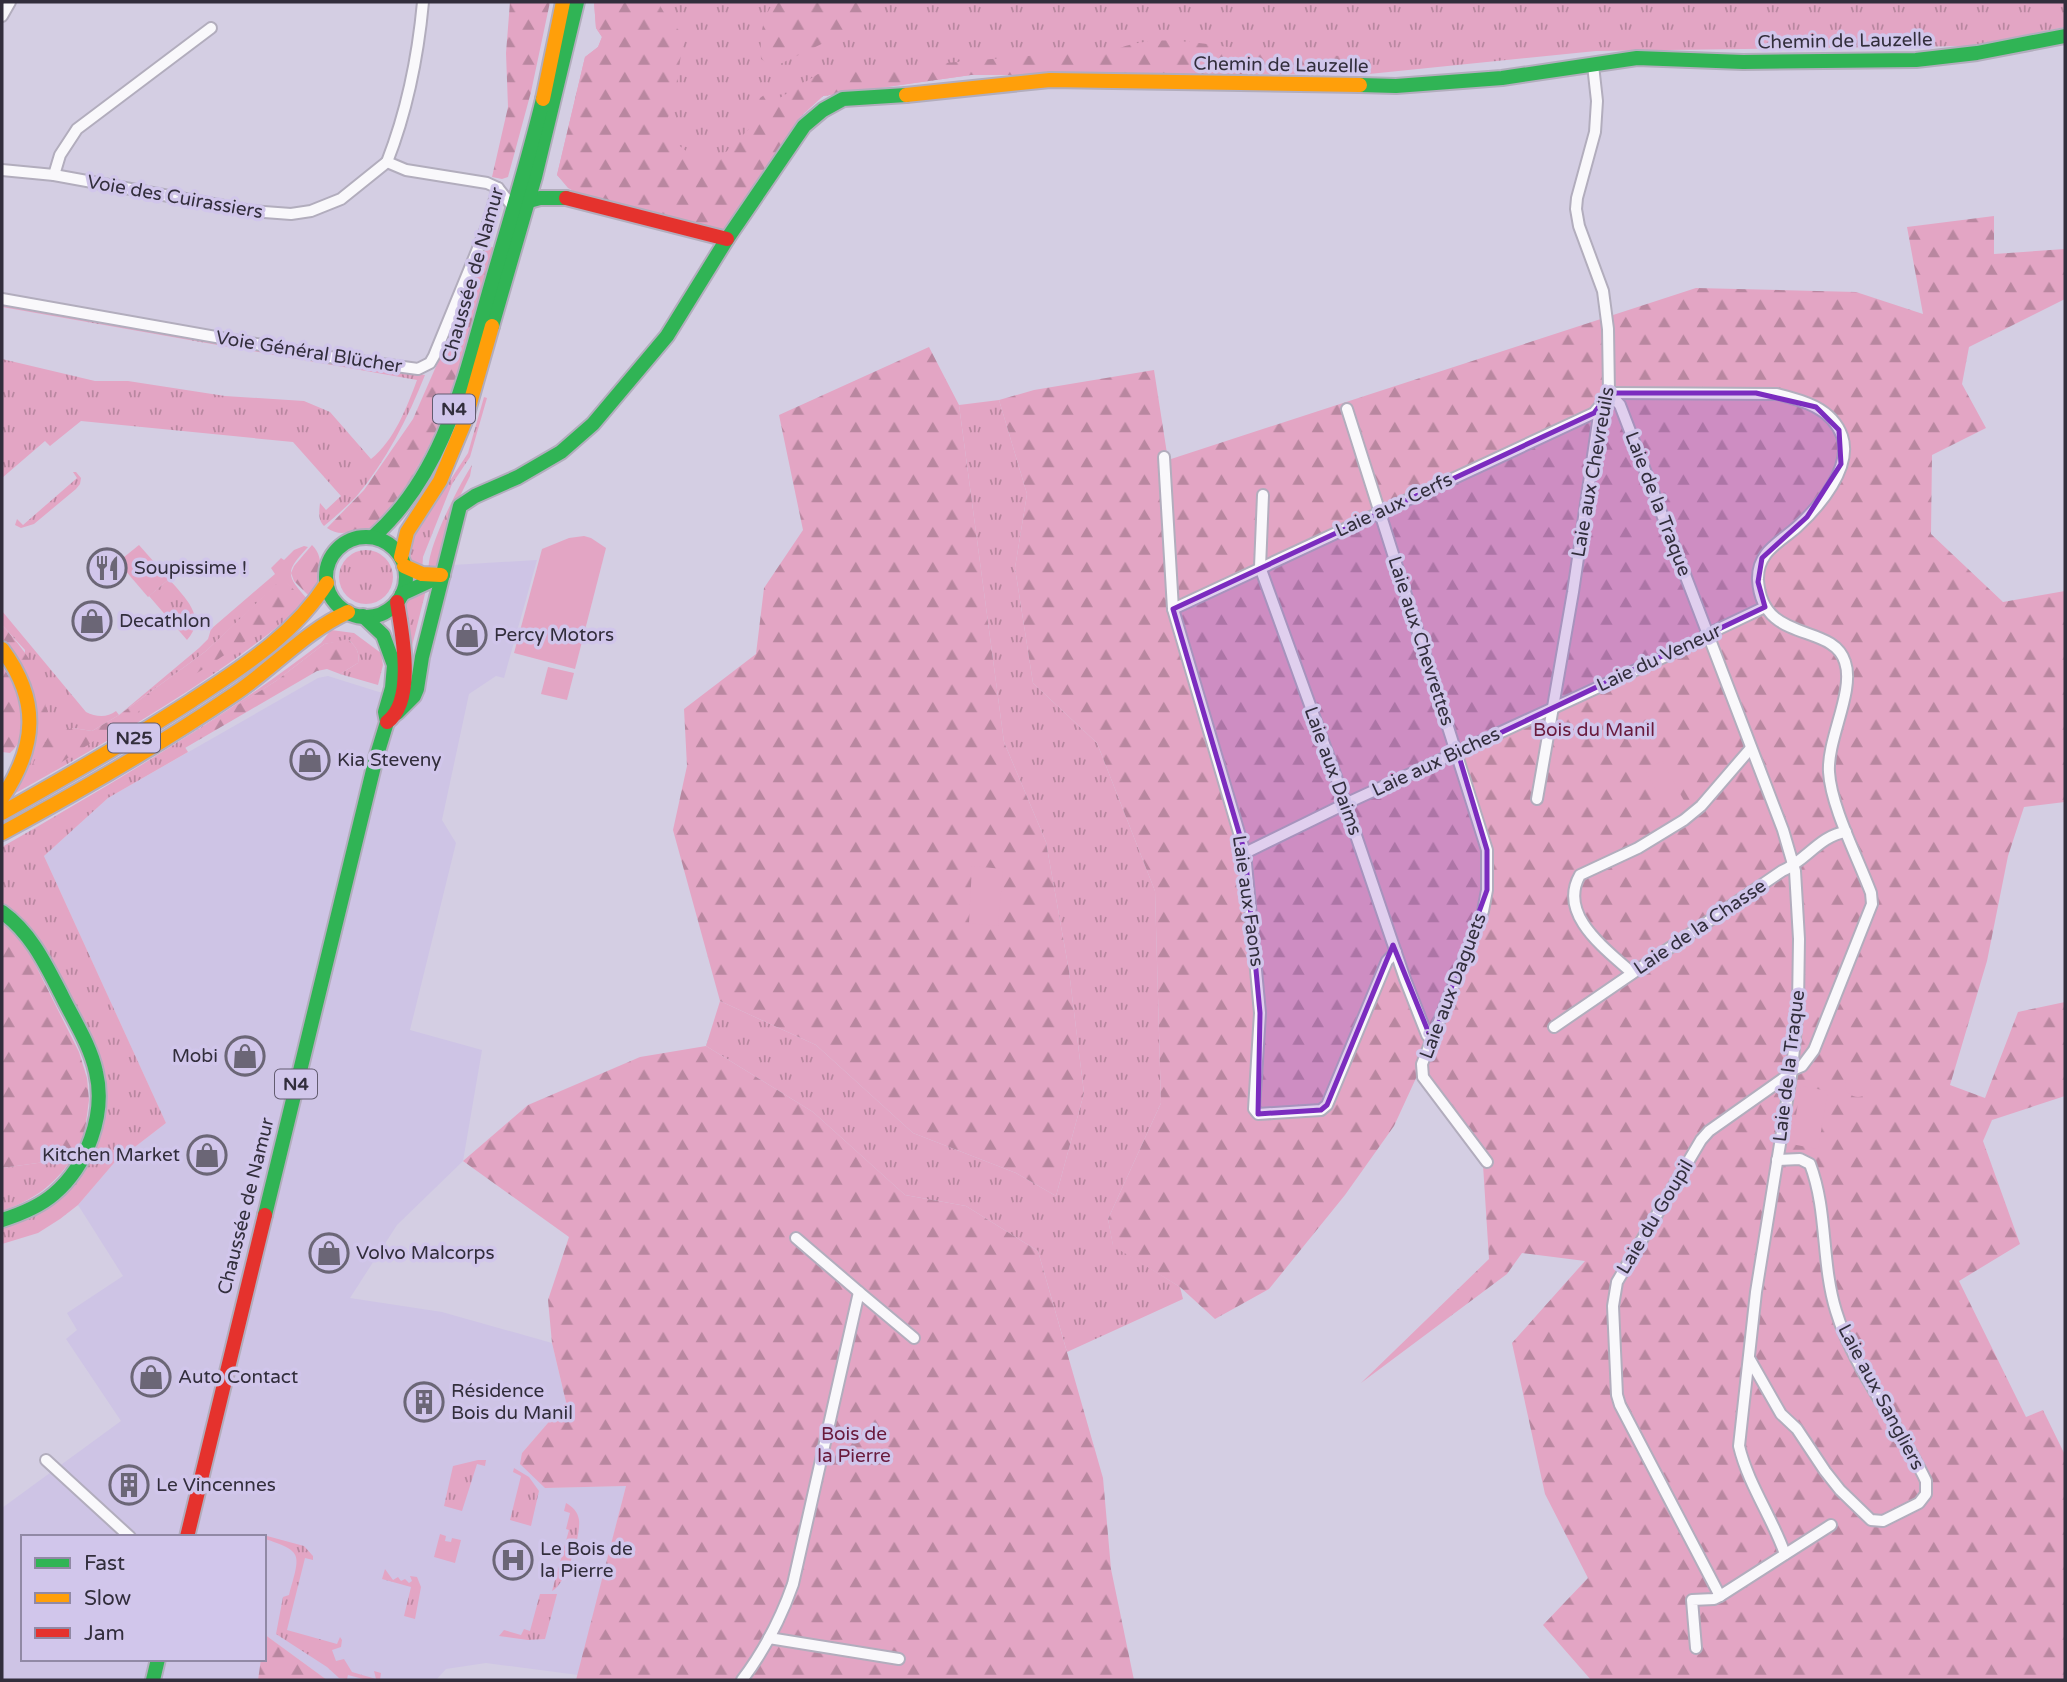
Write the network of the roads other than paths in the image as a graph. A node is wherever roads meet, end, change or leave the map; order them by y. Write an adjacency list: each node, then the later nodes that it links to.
1 (10, 2): 5 (street)
2 (423, 2): 9 (street)
3 (563, 2): 12 (main road, Chaussée de Namur / N4)
4 (577, 2): 12 (main road, Chaussée de Namur / N4)
5 (2, 16)
6 (211, 28): 11 (street)
7 (2065, 36): 8 (main road, Chemin de Lauzelle)
8 (1593, 65): 17 (main road, Chemin de Lauzelle); 19 (street, Laie aux Chevreuils)
9 (387, 162): 11 (street, Voie des Cuirassiers); 13 (street)
10 (2, 170): 11 (street, Voie des Cuirassiers)
11 (54, 175)
12 (529, 176): 13 (street); 14 (main road); 15 (main road, Chaussée de Namur / N4); 16 (main road, Chaussée de Namur / N4)
13 (498, 188): 16 (street); 18 (street, Voie Général Blücher)
14 (566, 198): 15 (main road); 17 (main road)
15 (529, 201): 25 (main road, Chaussée de Namur / N4)
16 (513, 207): 24 (main road, Chaussée de Namur / N4)
17 (727, 239): 27 (main road, Chemin de Lauzelle)
18 (2, 299)
19 (1609, 393): 23 (street, Laie aux Cerfs); 30 (street); 33 (street, Laie de la Traque); 35 (street, Laie aux Chevreuils)
20 (1347, 409): 23 (street, Laie aux Chevrettes)
21 (1164, 457): 31 (street, Laie aux Faons)
22 (1263, 495): 26 (street, Laie aux Daims)
23 (1378, 512): 26 (street, Laie aux Cerfs); 38 (street, Laie aux Chevrettes)
24 (373, 537): 25 (main road); 28 (main road)
25 (402, 561): 27 (main road); 29 (main road, Chaussée de Namur / N4)
26 (1260, 567): 31 (street, Laie aux Cerfs); 41 (street, Laie aux Daims)
27 (443, 575): 29 (main road); 36 (main road, Chemin de Lauzelle)
28 (327, 583): 32 (main road, Chaussée de Namur / N4); 42 (main road, N25)
29 (399, 598): 32 (main road); 36 (main road, Chaussée de Namur / N4)
30 (1765, 607): 33 (street, Laie du Veneur); 43 (street, Laie du Goupil)
31 (1173, 609): 45 (street, Laie aux Faons)
32 (355, 614): 36 (main road, Chaussée de Namur / N4); 44 (main road, N25)
33 (1708, 634): 35 (street, Laie du Veneur); 37 (street, Laie de la Traque)
34 (2, 649): 39 (main road)
35 (1551, 708): 38 (street, Laie aux Biches); 40 (street, Laie aux Chevreuils)
36 (392, 718): 64 (main road, Chaussée de Namur / N4)
37 (1751, 748): 46 (street, Laie de la Traque); 50 (street)
38 (1458, 752): 41 (street, Laie aux Biches); 47 (street, Laie aux Chevrettes)
39 (2, 798)
40 (1537, 799)
41 (1345, 804): 45 (street, Laie aux Biches); 49 (street, Laie aux Daims)
42 (2, 813)
43 (1846, 832): 46 (street, Laie de la Chasse); 53 (street, Laie du Goupil)
44 (2, 833)
45 (1245, 853): 49 (street, Laie aux Faons)
46 (1794, 866): 50 (street, Laie de la Chasse); 53 (street, Laie de la Traque)
47 (1488, 874): 52 (street, Laie aux Daguets)
48 (2, 912): 56 (main road)
49 (1396, 952): 52 (street, Laie aux Daims)
50 (1632, 973): 51 (street, Laie de la Chasse)
51 (1554, 1027)
52 (1432, 1041): 55 (street, Laie aux Daguets)
53 (1792, 1070): 54 (street, Laie de la Traque); 66 (street, Laie du Goupil)
54 (1777, 1160): 60 (street, Laie de la Traque); 60 (street, Laie aux Sangliers)
55 (1487, 1162)
56 (2, 1220)
57 (796, 1238): 58 (street)
58 (859, 1292): 59 (street); 67 (street)
59 (914, 1338)
60 (1749, 1358): 65 (street, Laie de la Traque)
61 (46, 1460): 63 (street)
62 (1831, 1525): 65 (street)
63 (128, 1535)
64 (187, 1535)
65 (1785, 1554): 66 (street)
66 (1720, 1596): 68 (street)
67 (769, 1638): 69 (street); 72 (street)
68 (1696, 1648)
69 (899, 1660)
70 (158, 1661): 71 (main road)
71 (153, 1680)
72 (741, 1680)

